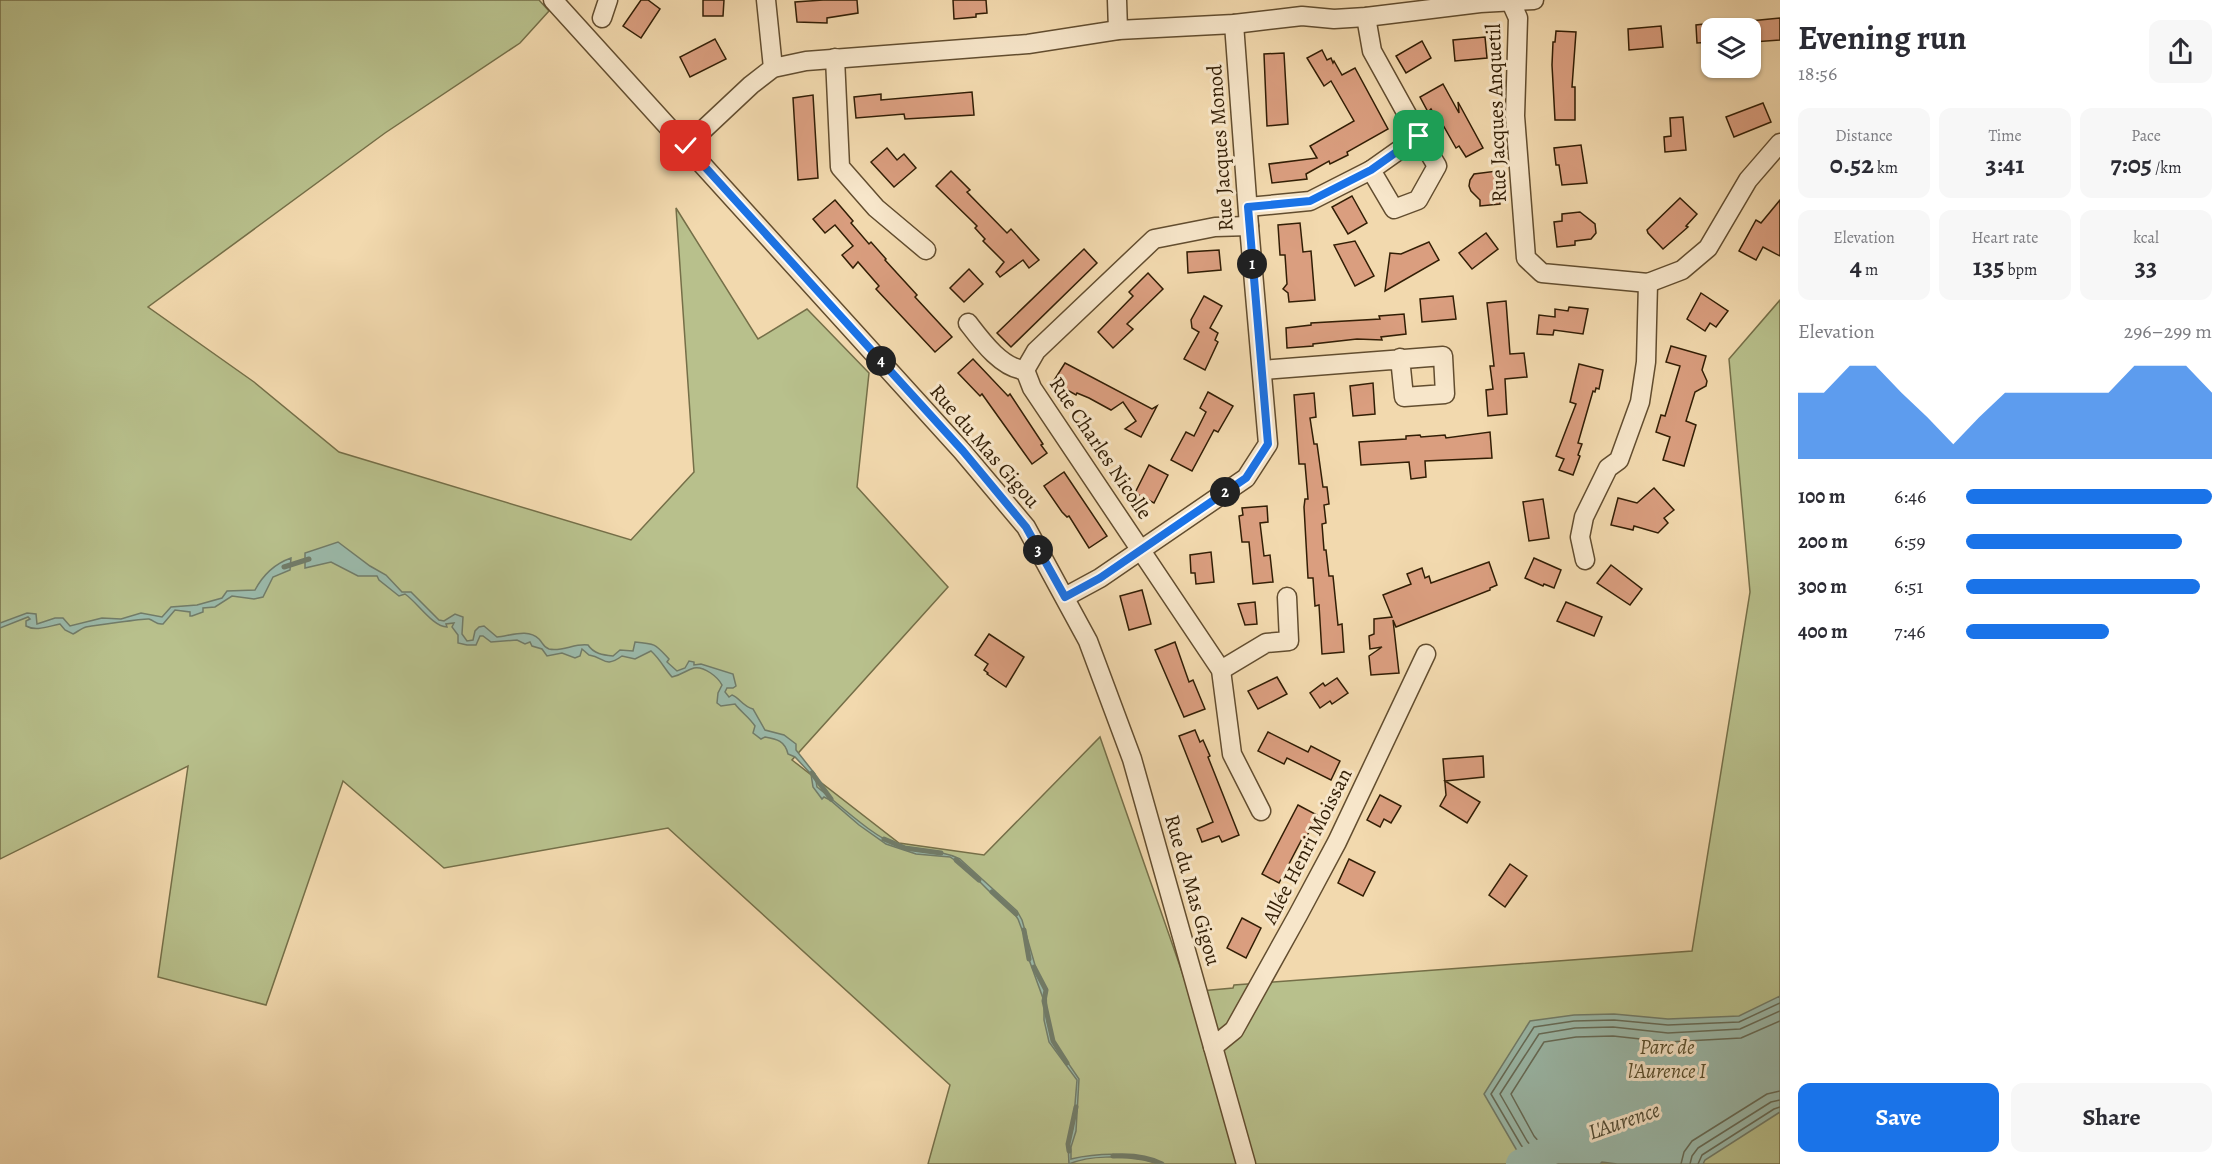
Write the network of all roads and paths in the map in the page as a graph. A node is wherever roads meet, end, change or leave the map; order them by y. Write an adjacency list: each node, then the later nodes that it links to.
1 (553, 0): 16 (street, Rue du Mas Gigou)
2 (608, 0): 9 (street)
3 (766, 0): 13 (street)
4 (1116, 0): 11 (street)
5 (1510, 0): 6 (street); 8 (street); 21 (street, Rue Jacques Anquetil)
6 (1534, 0)
7 (1302, 8): 8 (street); 10 (street)
8 (1366, 17): 14 (street)
9 (602, 18)
10 (1234, 24): 11 (street); 18 (street, Rue Jacques Monod)
11 (1118, 30): 12 (street)
12 (835, 58): 13 (street); 20 (street)
13 (773, 68): 16 (street)
14 (1419, 136): 17 (street); 17 (street)
15 (1780, 143): 21 (street, Rue Jacques Anquetil)
16 (686, 146): 28 (street, Rue du Mas Gigou)
17 (1371, 170): 18 (street)
18 (1248, 207): 19 (street, Rue Jacques Monod)
19 (1249, 226): 24 (street, Rue Charles Nicolle); 25 (street, Rue Jacques Monod)
20 (926, 250)
21 (1648, 283): 27 (street)
22 (968, 323): 24 (street, Rue Charles Nicolle)
23 (1400, 358): 25 (street)
24 (1025, 370): 26 (street, Rue Charles Nicolle)
25 (1262, 370): 26 (street, Rue Jacques Monod)
26 (1142, 549): 28 (street, Rue Jacques Monod); 31 (street, Rue Charles Nicolle)
27 (1585, 560)
28 (1065, 597): 33 (street, Rue du Mas Gigou)
29 (1287, 597): 31 (street)
30 (1426, 654): 33 (street, Allée Henri Moissan)
31 (1221, 670): 32 (street)
32 (1261, 811)
33 (1213, 1047): 34 (street, Rue du Mas Gigou)
34 (1246, 1164)

